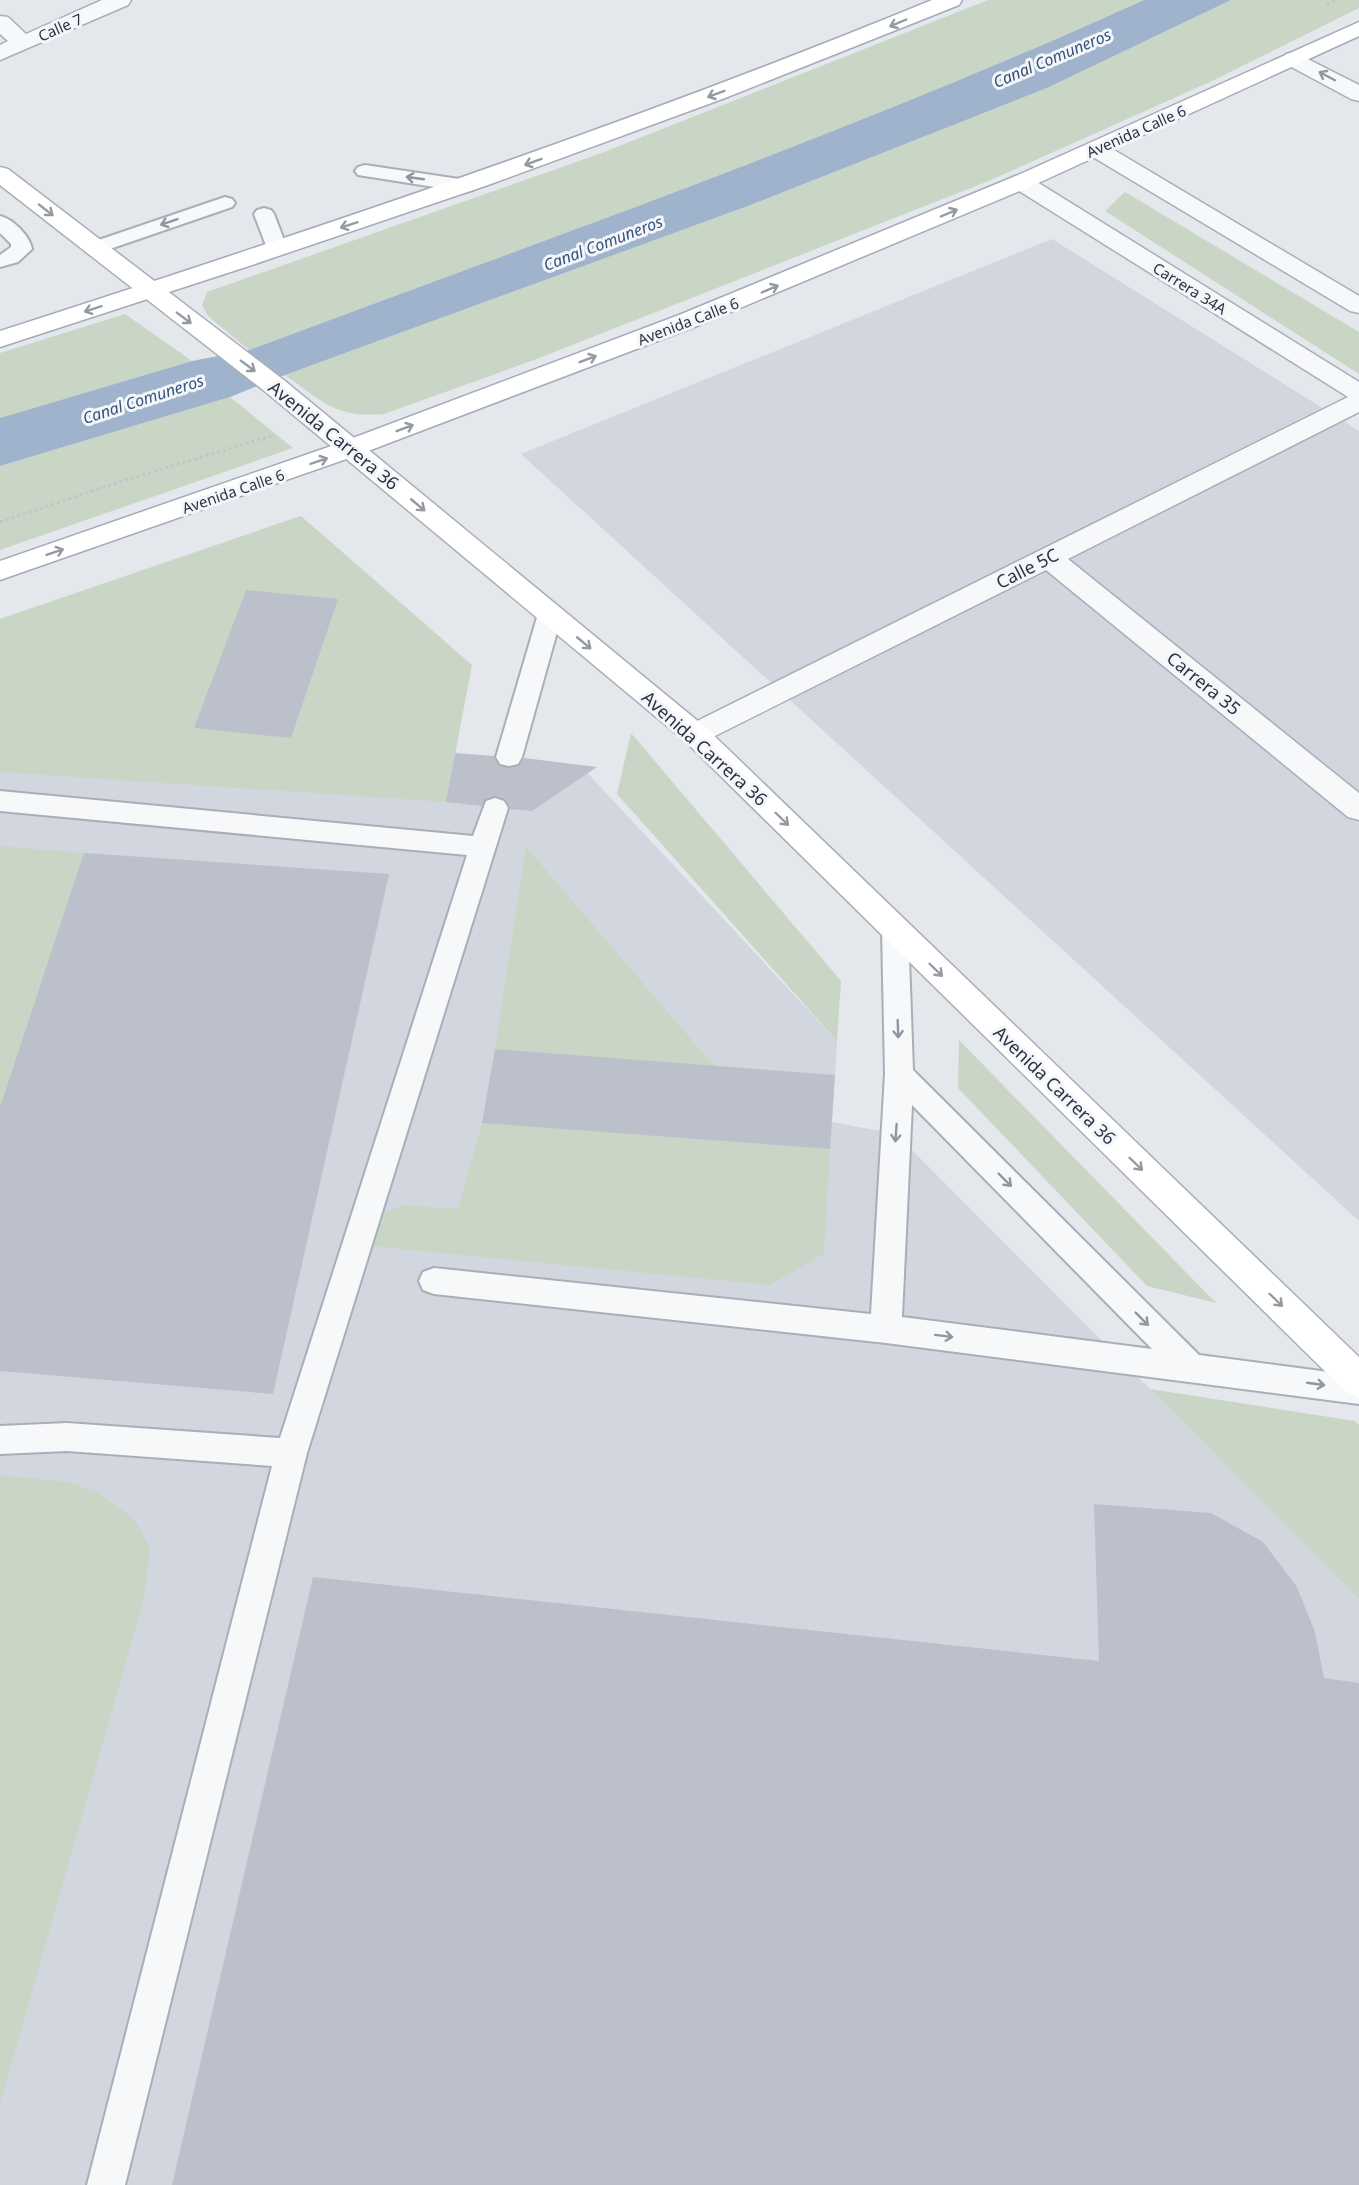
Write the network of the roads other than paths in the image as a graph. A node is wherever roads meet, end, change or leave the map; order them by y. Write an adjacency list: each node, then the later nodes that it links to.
1 (120, 0): 5 (street, Calle 7)
2 (951, 0): 13 (main road, one-way to 13)
3 (0, 21): 5 (street)
4 (1359, 28): 7 (main road, Avenida Calle 6)
5 (23, 43): 6 (street, Calle 7)
6 (0, 53)
7 (1294, 59): 8 (street, one-way to 7); 9 (main road, Avenida Calle 6)
8 (1359, 94)
9 (1096, 149): 12 (main road, Avenida Calle 6); 21 (street)
10 (365, 171): 13 (lane, one-way to 10)
11 (0, 174): 17 (main road, Avenida Carrera 36, one-way to 17)
12 (1021, 182): 23 (street, Carrera 34A); 25 (main road, Avenida Calle 6, one-way to 12)
13 (465, 186): 18 (main road, one-way to 18)
14 (225, 203): 17 (lane, one-way to 17)
15 (264, 214): 18 (lane)
16 (0, 222): 19 (lane)
17 (94, 248): 20 (main road, Avenida Carrera 36)
18 (277, 248): 20 (main road)
19 (0, 261)
20 (149, 291): 22 (main road, one-way to 22); 25 (main road, Avenida Carrera 36, one-way to 25)
21 (1359, 306)
22 (0, 339)
23 (1359, 393)
24 (1359, 402): 26 (street, Calle 5C)
25 (351, 450): 27 (main road, Avenida Calle 6, one-way to 25); 28 (main road, Avenida Carrera 36, one-way to 28)
26 (1048, 557): 29 (street, Calle 5C); 33 (street, Carrera 35)
27 (0, 571)
28 (550, 614): 29 (main road, Avenida Carrera 36, one-way to 29); 30 (lane)
29 (694, 734): 35 (main road, Avenida Carrera 36, one-way to 35)
30 (509, 757)
31 (0, 801): 34 (lane)
32 (495, 808): 34 (lane)
33 (1359, 809)
34 (482, 848): 43 (lane)
35 (894, 929): 36 (lane, one-way to 36); 40 (main road, Avenida Carrera 36, one-way to 40)
36 (899, 1074): 38 (lane, one-way to 38); 39 (lane, one-way to 39)
37 (434, 1281): 38 (lane)
38 (886, 1329): 39 (lane, one-way to 39)
39 (1191, 1368): 41 (lane, one-way to 41)
40 (1359, 1381)
41 (1359, 1390)
42 (0, 1440): 43 (lane)
43 (291, 1453): 44 (lane)
44 (106, 2185)

